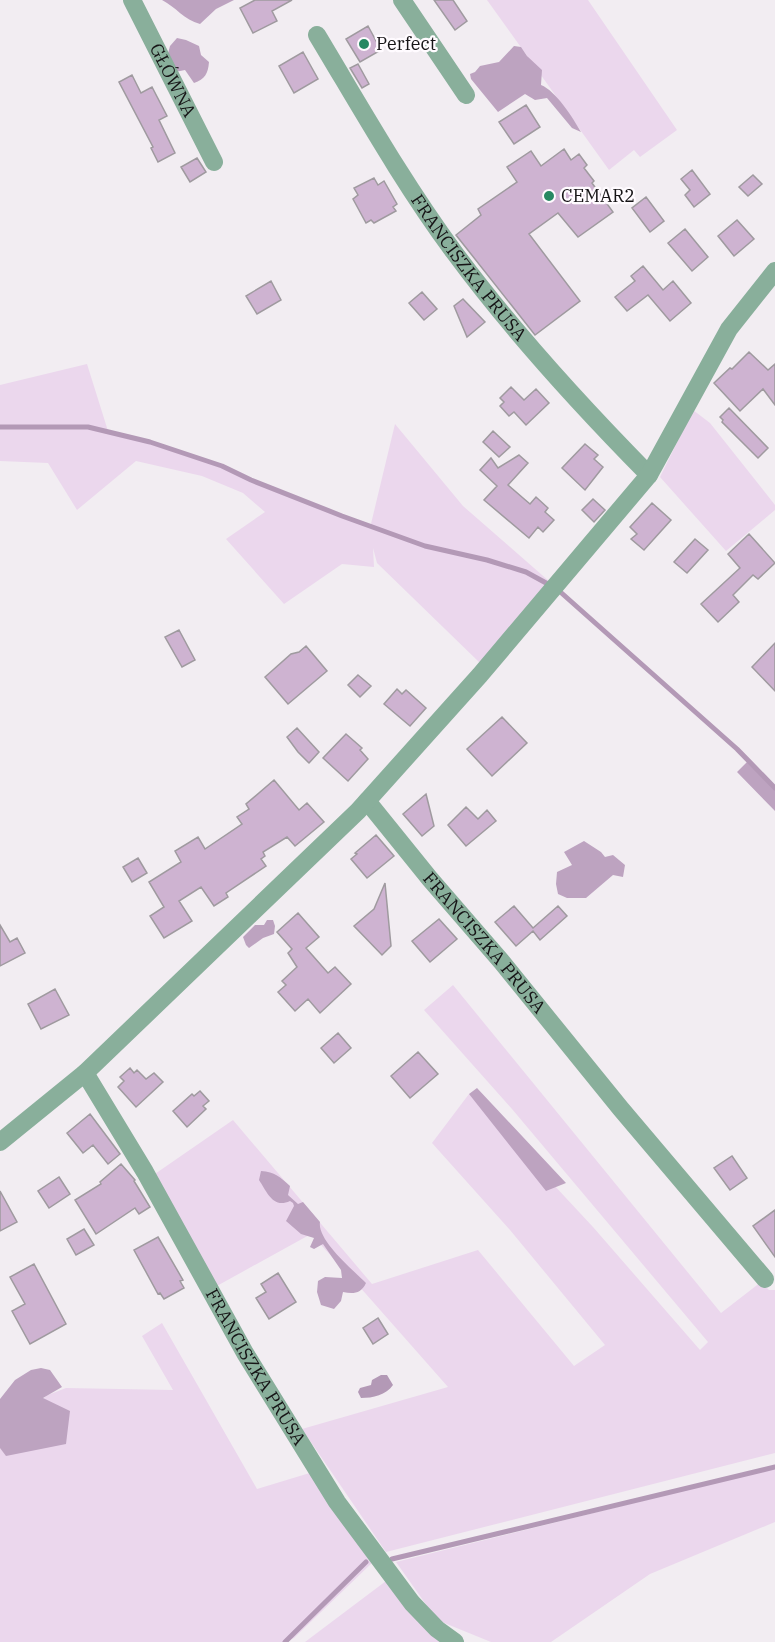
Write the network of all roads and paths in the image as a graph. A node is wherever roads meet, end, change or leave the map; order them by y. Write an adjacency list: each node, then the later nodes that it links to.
1 (132, 0): 5 (street, GŁÓWNA)
2 (402, 0): 4 (street)
3 (317, 35): 7 (street, FRANCISZKA PRUSA)
4 (466, 95)
5 (214, 162)
6 (775, 271): 7 (street)
7 (649, 475): 8 (street)
8 (367, 801): 9 (street); 11 (street, FRANCISZKA PRUSA)
9 (85, 1073): 10 (street); 12 (street, FRANCISZKA PRUSA)
10 (0, 1142)
11 (765, 1279)
12 (455, 1642)

